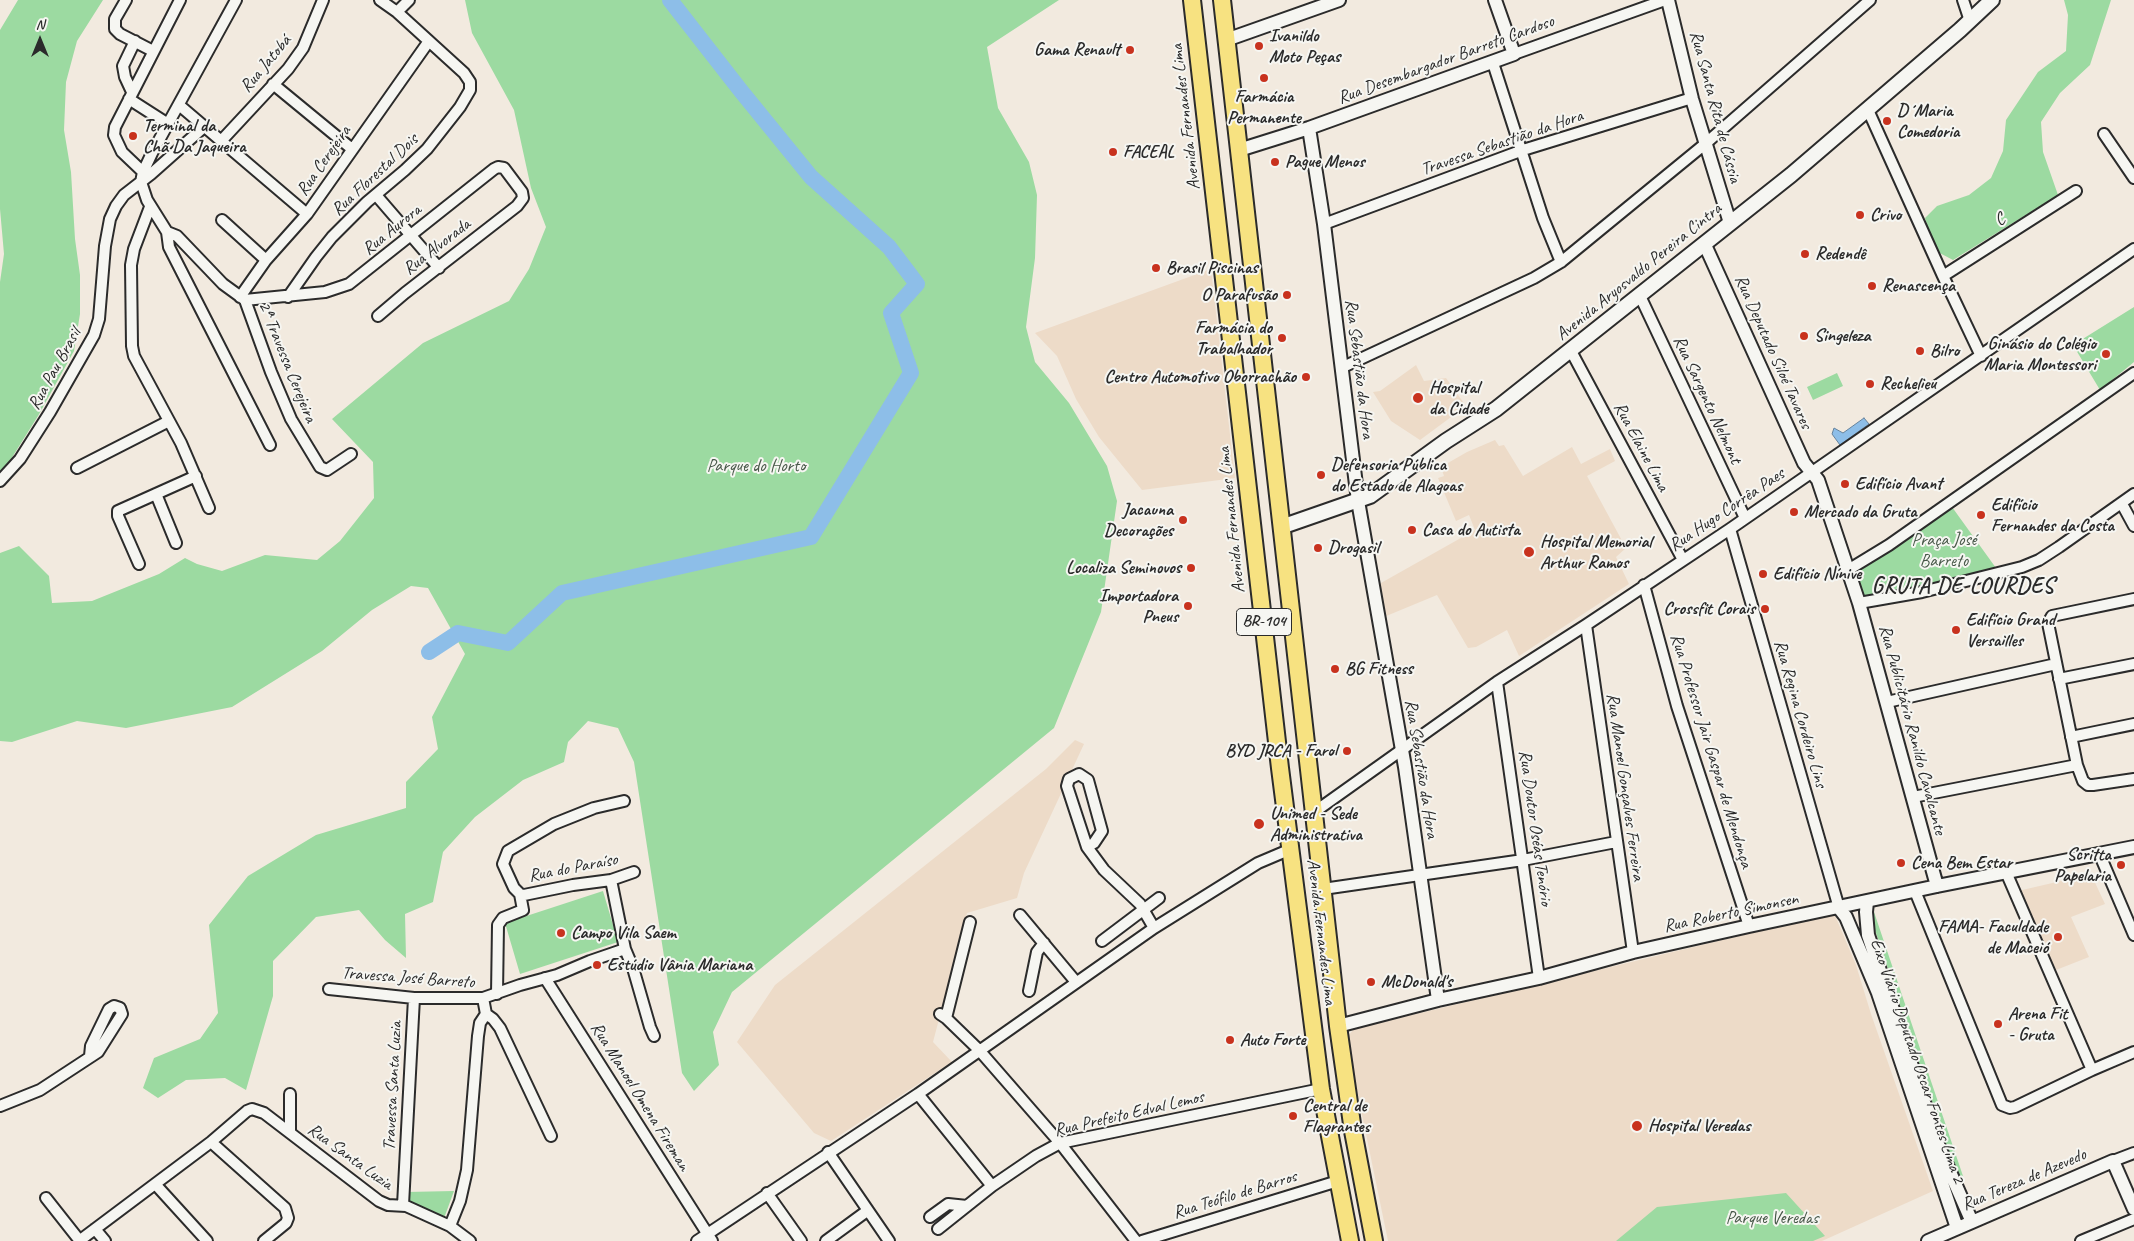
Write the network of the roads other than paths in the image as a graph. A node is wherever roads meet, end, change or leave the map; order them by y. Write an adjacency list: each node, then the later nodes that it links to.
1 (126, 0): 19 (street)
2 (180, 0): 20 (street)
3 (236, 0): 26 (street)
4 (324, 0): 23 (street, Rua Jatobá)
5 (380, 0): 15 (street)
6 (409, 0): 15 (street)
7 (1192, 0): 104 (highway, Avenida Fernandes Lima / BR-104)
8 (1222, 0): 17 (highway, Avenida Fernandes Lima / BR-104)
9 (1339, 0): 17 (street)
10 (1495, 0): 21 (street)
11 (1666, 0): 21 (street, Rua Desembargador Barreto Cardoso); 25 (street, Rua Santa Rita de Cássia)
12 (1870, 0): 33 (street)
13 (1963, 0): 16 (street)
14 (1992, 0): 16 (main road, Avenida Aryosvaldo Pereira Cintra)
15 (397, 12): 18 (street)
16 (1970, 21): 27 (main road, Avenida Aryosvaldo Pereira Cintra)
17 (1226, 40): 35 (highway, Avenida Fernandes Lima / BR-104)
18 (429, 41): 34 (street, Rua Cerejeira); 41 (street, Rua Florestal Dois)
19 (135, 42): 20 (street); 24 (street)
20 (153, 51): 24 (street)
21 (1514, 54): 22 (street, Rua Desembargador Barreto Cardoso)
22 (1493, 63): 30 (street, Rua Desembargador Barreto Cardoso); 36 (street)
23 (273, 84): 32 (street, Rua Jatobá); 34 (street)
24 (131, 95): 28 (street); 37 (street)
25 (1692, 98): 33 (street, Rua Santa Rita de Cássia); 36 (street, Travessa Sebastião da Hora)
26 (179, 105): 28 (street); 29 (street)
27 (1868, 110): 46 (main road, Avenida Aryosvaldo Pereira Cintra); 55 (street)
28 (168, 124): 37 (street)
29 (205, 126): 32 (street); 39 (street, Rua Pau Brasil)
30 (1309, 128): 35 (street, Rua Desembargador Barreto Cardoso); 47 (street, Rua Sebastião da Hora)
31 (2104, 134): 38 (street)
32 (222, 140): 44 (street)
33 (1705, 144): 46 (street, Rua Santa Rita de Cássia); 53 (street)
34 (352, 149): 44 (street, Rua Cerejeira)
35 (1239, 150): 78 (highway, Avenida Fernandes Lima / BR-104)
36 (1522, 150): 47 (street, Travessa Sebastião da Hora); 53 (street)
37 (143, 172): 39 (street)
38 (2134, 178)
39 (141, 182): 43 (street); 70 (street, Rua Pau Brasil)
40 (2076, 191): 55 (street, C)
41 (376, 195): 49 (street); 57 (street, Rua Florestal Dois)
42 (517, 206): 49 (street, Rua Aurora); 54 (street, Rua Alvorada)
43 (150, 207): 48 (street); 64 (street)
44 (307, 214): 52 (street, Rua Cerejeira)
45 (222, 220): 52 (street)
46 (1730, 223): 50 (main road, Avenida Aryosvaldo Pereira Cintra)
47 (1324, 224): 62 (street, Rua Sebastião da Hora)
48 (166, 232): 58 (street, 2ª Travessa Cerejeira); 65 (street)
49 (410, 235): 54 (street); 57 (street, Rua Aurora)
50 (1705, 244): 56 (main road, Avenida Aryosvaldo Pereira Cintra); 68 (street, Rua Deputado Siloé Tavares)
51 (2134, 249): 61 (street, Rua Hugo Corrêa Paes)
52 (266, 260): 58 (street, Rua Cerejeira)
53 (1560, 262): 62 (street)
54 (439, 268): 59 (street, Rua Alvorada)
55 (1943, 276): 61 (street)
56 (1640, 296): 60 (main road, Avenida Aryosvaldo Pereira Cintra); 76 (street, Rua Sargento Nelmont)
57 (288, 297): 58 (street, Rua Aurora)
58 (242, 299): 66 (street, 2ª Travessa Cerejeira)
59 (378, 316)
60 (1571, 351): 73 (main road, Avenida Aryosvaldo Pereira Cintra); 81 (street, Rua Elaine Lima)
61 (1981, 356): 68 (street, Rua Hugo Corrêa Paes)
62 (1341, 368): 73 (street, Rua Sebastião da Hora)
63 (2134, 373): 83 (street)
64 (169, 421): 67 (street); 69 (street)
65 (270, 445)
66 (351, 454)
67 (77, 468)
68 (1811, 472): 76 (street, Rua Hugo Corrêa Paes); 83 (street, Rua Publicitário Ranildo Cavalcante)
69 (196, 476): 71 (street); 75 (street)
70 (0, 481)
71 (156, 494): 80 (street); 82 (street)
72 (2134, 494): 74 (street)
73 (1358, 501): 78 (main road, Avenida Aryosvaldo Pereira Cintra); 95 (street, Rua Sebastião da Hora)
74 (2122, 504): 77 (street); 86 (street)
75 (210, 508)
76 (1745, 518): 79 (street, Rua Hugo Corrêa Paes)
77 (2134, 526)
78 (1281, 527): 100 (highway, Avenida Fernandes Lima / BR-104)
79 (1730, 529): 81 (street, Rua Hugo Corrêa Paes); 117 (street, Rua Regina Cordeiro Lins)
80 (176, 543)
81 (1683, 560): 84 (street, Rua Hugo Corrêa Paes)
82 (139, 564)
83 (1848, 570): 86 (street, Rua Publicitário Ranildo Cavalcante)
84 (1644, 585): 87 (street, Rua Hugo Corrêa Paes); 121 (street, Rua Professor Jair Gaspar de Mendonça)
85 (2134, 599): 88 (street)
86 (1859, 603): 92 (street, Rua Publicitário Ranildo Cavalcante)
87 (1586, 625): 91 (street, Rua Hugo Corrêa Paes); 101 (street, Rua Manoel Gonçalves Ferreira)
88 (2056, 664): 90 (street); 92 (street)
89 (2134, 664): 90 (street)
90 (2059, 679): 94 (street)
91 (1497, 682): 95 (street, Rua Hugo Corrêa Paes); 106 (street, Rua Doutor Oséas Tenório)
92 (1887, 702): 98 (street, Rua Publicitário Ranildo Cavalcante)
93 (2134, 724): 94 (street)
94 (2071, 737): 96 (street)
95 (1402, 750): 100 (street, Rua Hugo Corrêa Paes); 109 (street, Rua Sebastião da Hora)
96 (2077, 765): 97 (street); 98 (street)
97 (2134, 779)
98 (1913, 796): 111 (street, Rua Publicitário Ranildo Cavalcante)
99 (624, 801): 114 (street, Rua do Paraíso)
100 (1313, 813): 112 (highway, Avenida Fernandes Lima / BR-104)
101 (1616, 842): 106 (street); 127 (street, Rua Manoel Gonçalves Ferreira)
102 (1087, 847): 102 (street); 118 (street)
103 (2134, 847): 105 (street, Rua Roberto Simonsen)
104 (1291, 849): 122 (street); 144 (highway, Avenida Fernandes Lima / BR-104)
105 (2099, 853): 108 (street, Rua Roberto Simonsen); 123 (street)
106 (1523, 860): 109 (street); 129 (street, Rua Doutor Oséas Tenório)
107 (634, 872): 110 (street, Rua do Paraíso)
108 (2006, 872): 111 (street, Rua Roberto Simonsen); 143 (street)
109 (1420, 874): 112 (street); 136 (street, Rua Sebastião da Hora)
110 (611, 880): 114 (street, Rua do Paraíso); 126 (street)
111 (1937, 886): 113 (street, Rua Roberto Simonsen)
112 (1323, 889): 138 (highway, Avenida Fernandes Lima / BR-104)
113 (1915, 891): 116 (street, Rua Roberto Simonsen); 143 (street)
114 (520, 894): 133 (street)
115 (1159, 898): 118 (street)
116 (1867, 902): 117 (street, Rua Roberto Simonsen); 166 (street, Eixo Viário Deputado Oscar Fontes Lima 2)
117 (1839, 908): 121 (street, Rua Roberto Simonsen); 168 (street, Eixo Viário Deputado Oscar Fontes Lima 2)
118 (1144, 910): 122 (street); 124 (street)
119 (1020, 915): 125 (street)
120 (970, 922): 140 (street)
121 (1749, 926): 127 (street, Rua Roberto Simonsen)
122 (1154, 928): 130 (street)
123 (2134, 935)
124 (1102, 941)
125 (1044, 943): 130 (street); 132 (street)
126 (625, 949): 128 (street, Travessa José Barreto); 139 (street)
127 (1633, 952): 129 (street, Rua Roberto Simonsen)
128 (545, 978): 133 (street, Travessa José Barreto); 171 (street, Rua Manoel Omena Fireman)
129 (1539, 978): 136 (street, Rua Roberto Simonsen)
130 (1076, 982): 140 (street)
131 (329, 989): 134 (street, Travessa José Barreto)
132 (1029, 991)
133 (497, 994): 135 (street, Travessa José Barreto)
134 (414, 998): 135 (street, Travessa José Barreto); 160 (street, Travessa Santa Luzia)
135 (484, 998): 137 (street)
136 (1438, 1000): 138 (street, Rua Roberto Simonsen)
137 (486, 1014): 149 (street); 167 (street)
138 (1338, 1026): 184 (highway, Avenida Fernandes Lima / BR-104)
139 (654, 1036)
140 (980, 1050): 146 (street); 151 (street)
141 (2134, 1052): 143 (street)
142 (90, 1056): 147 (street)
143 (2092, 1070)
144 (1321, 1089): 151 (street, Rua Prefeito Edval Lemos); 155 (highway, Avenida Fernandes Lima / BR-104)
145 (290, 1094): 148 (street)
146 (918, 1094): 152 (street); 157 (street)
147 (0, 1106)
148 (290, 1132): 150 (street, Rua Santa Luzia); 160 (street, Rua Santa Luzia)
149 (551, 1136)
150 (211, 1142): 156 (street); 175 (street)
151 (1060, 1143): 157 (street, Rua Prefeito Edval Lemos); 181 (street)
152 (828, 1152): 158 (street); 163 (street)
153 (2134, 1153): 154 (street, Rua Tereza de Azevedo)
154 (2113, 1162): 162 (street); 166 (street, Rua Tereza de Azevedo)
155 (1338, 1182): 182 (street, Rua Teófilo de Barros); 183 (highway, Avenida Fernandes Lima / BR-104)
156 (156, 1184): 169 (street); 174 (street)
157 (992, 1186): 161 (street, Rua Prefeito Edval Lemos)
158 (767, 1193): 171 (street); 178 (street)
159 (46, 1198): 172 (street)
160 (403, 1205): 167 (street, Rua Santa Luzia)
161 (968, 1206): 164 (street); 170 (street, Rua Prefeito Edval Lemos)
162 (2134, 1209)
163 (867, 1211): 179 (street); 180 (street)
164 (930, 1217)
165 (2134, 1220): 186 (street)
166 (1972, 1222): 168 (street, Rua Tereza de Azevedo)
167 (450, 1226): 176 (street, Rua Santa Luzia)
168 (1957, 1228): 185 (street, Rua Tereza de Azevedo)
169 (95, 1229): 172 (street); 173 (street)
170 (938, 1229)
171 (709, 1238): 177 (street)
172 (80, 1241)
173 (105, 1241)
174 (206, 1241)
175 (264, 1241)
176 (470, 1241)
177 (697, 1241)
178 (801, 1241)
179 (826, 1241)
180 (889, 1241)
181 (1136, 1241)
182 (1142, 1241)
183 (1350, 1241)
184 (1374, 1241)
185 (1928, 1241)
186 (2081, 1241)

